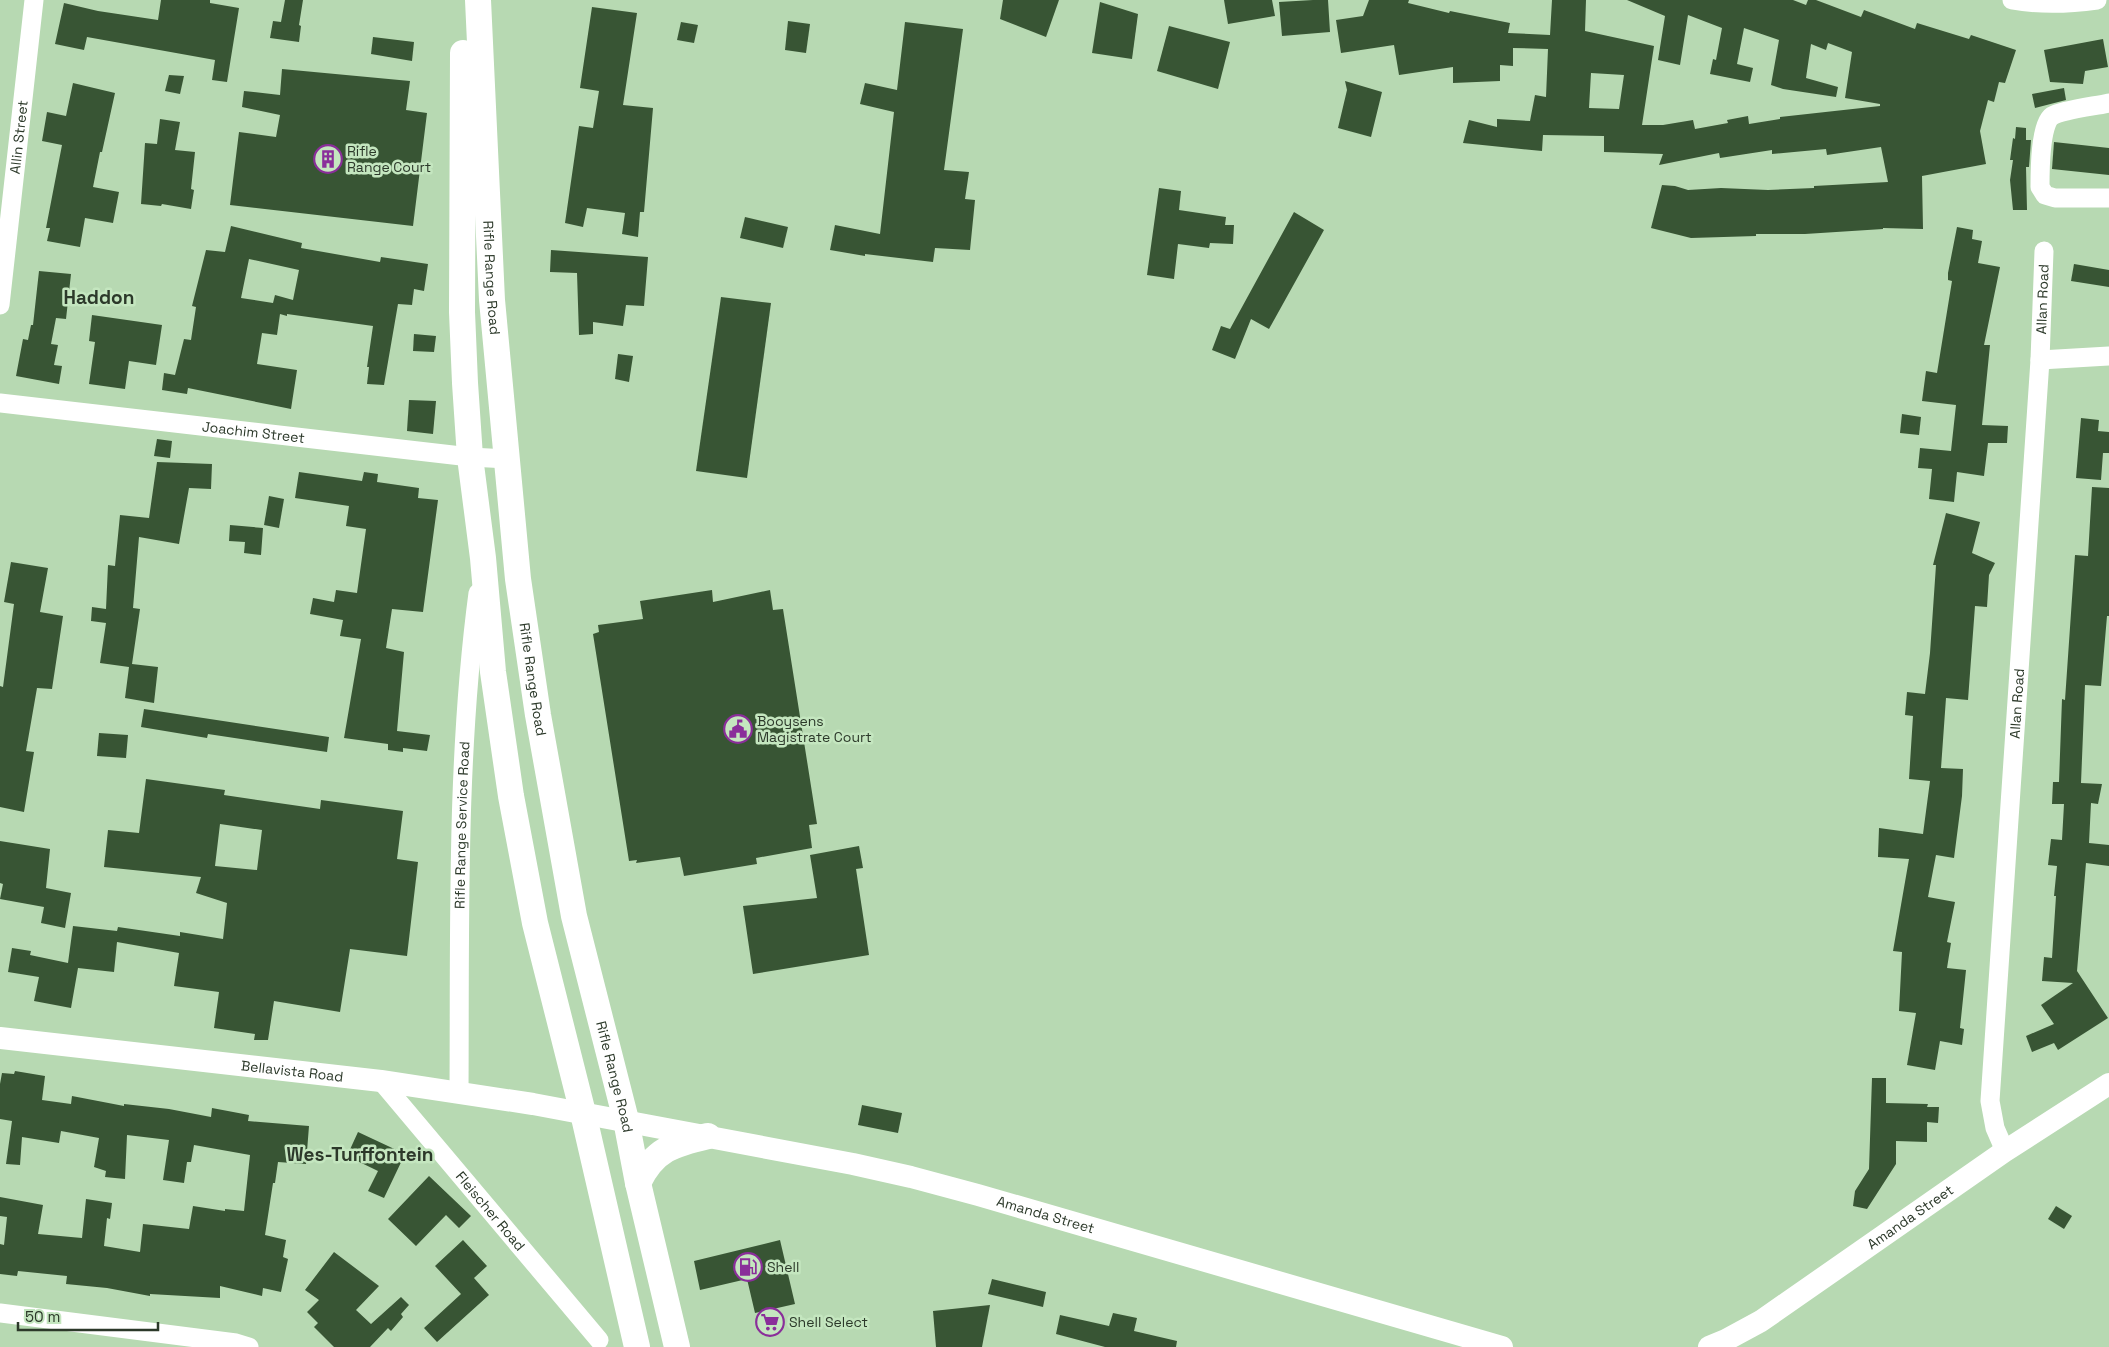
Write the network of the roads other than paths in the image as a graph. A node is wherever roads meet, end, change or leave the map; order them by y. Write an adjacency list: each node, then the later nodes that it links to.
1 (34, 0): 9 (street, Allin Street)
2 (462, 0): 13 (main road, Rifle Range Road)
3 (478, 0): 14 (main road, Rifle Range Road)
4 (2012, 0): 5 (street)
5 (2097, 0)
6 (2109, 103): 7 (street)
7 (2109, 198)
8 (2044, 252): 11 (street, Allan Road)
9 (0, 305)
10 (2109, 356): 11 (street)
11 (2040, 360): 23 (street, Allan Road)
12 (0, 403): 13 (street, Joachim Street)
13 (470, 457): 14 (street, Joachim Street); 15 (main road, Rifle Range Road)
14 (508, 459): 21 (main road, Rifle Range Road)
15 (483, 558): 19 (street, Rifle Range Service Road); 20 (main road, Rifle Range Road)
16 (0, 1038): 17 (street, Bellavista Road)
17 (382, 1081): 19 (street, Bellavista Road); 26 (street, Fleischer Road)
18 (2109, 1084): 23 (street, Amanda Street)
19 (459, 1093): 20 (street, Bellavista Road)
20 (583, 1113): 21 (street, Amanda Street); 28 (main road, Rifle Range Road)
21 (626, 1120): 22 (street, Amanda Street); 24 (main road, Rifle Range Road)
22 (708, 1136): 24 (main road); 30 (street, Amanda Street)
23 (2005, 1152): 31 (street, Amanda Street)
24 (638, 1182): 29 (main road, Rifle Range Road)
25 (0, 1312): 27 (street)
26 (599, 1340)
27 (249, 1347)
28 (637, 1347)
29 (677, 1347)
30 (1502, 1347)
31 (1709, 1347)

